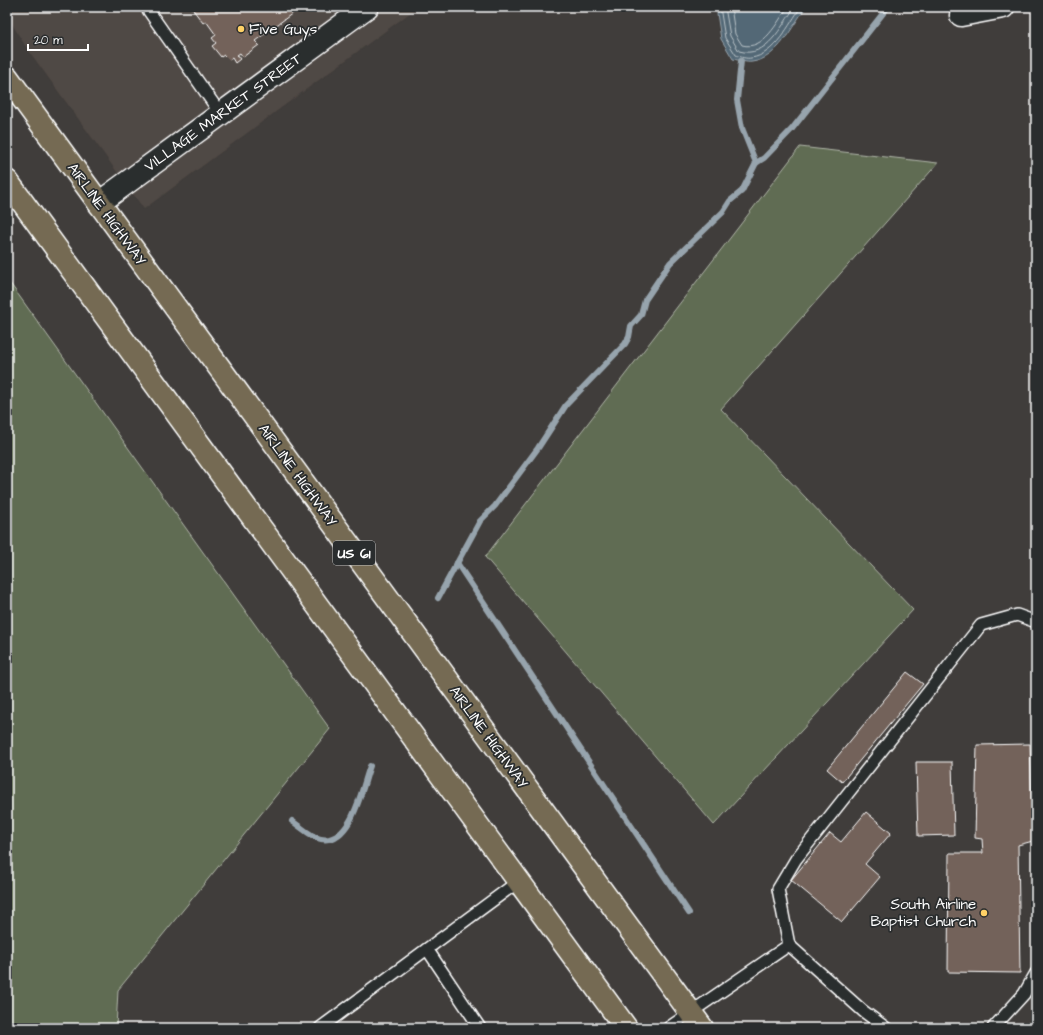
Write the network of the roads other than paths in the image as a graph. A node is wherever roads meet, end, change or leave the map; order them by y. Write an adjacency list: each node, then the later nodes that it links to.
1 (146, 7): 6 (lane)
2 (367, 7): 6 (street, VILLAGE MARKET STREET)
3 (1003, 7): 4 (street)
4 (961, 15)
5 (7, 77): 8 (highway, AIRLINE HIGHWAY / US 61)
6 (220, 113): 8 (street, VILLAGE MARKET STREET)
7 (7, 181): 10 (highway)
8 (98, 203): 14 (highway, AIRLINE HIGHWAY / US 61)
9 (1036, 622): 11 (lane)
10 (519, 881): 12 (lane); 17 (highway)
11 (789, 945): 14 (lane); 19 (lane)
12 (427, 949): 15 (lane); 16 (lane)
13 (1036, 973): 20 (lane)
14 (696, 1021): 18 (lane)
15 (320, 1028)
16 (480, 1028)
17 (626, 1028)
18 (668, 1028)
19 (886, 1028)
20 (993, 1028)

